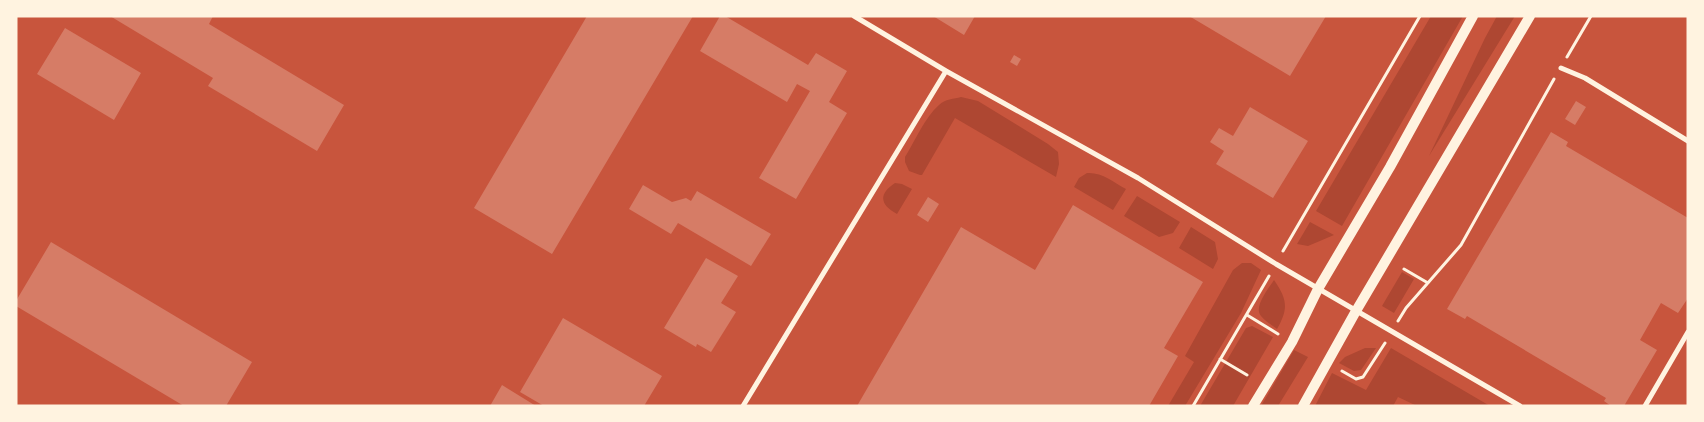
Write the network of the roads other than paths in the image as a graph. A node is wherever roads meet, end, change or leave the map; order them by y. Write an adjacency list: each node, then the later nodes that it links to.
1 (854, 16): 5 (street)
2 (1472, 16): 7 (main road)
3 (1530, 16): 8 (main road)
4 (1561, 68): 6 (street)
5 (946, 71): 7 (street); 10 (street)
6 (1688, 141)
7 (1318, 289): 8 (street); 11 (main road)
8 (1356, 311): 12 (main road); 13 (street)
9 (1688, 332): 14 (street)
10 (743, 406)
11 (1253, 406)
12 (1303, 406)
13 (1520, 406)
14 (1645, 406)

